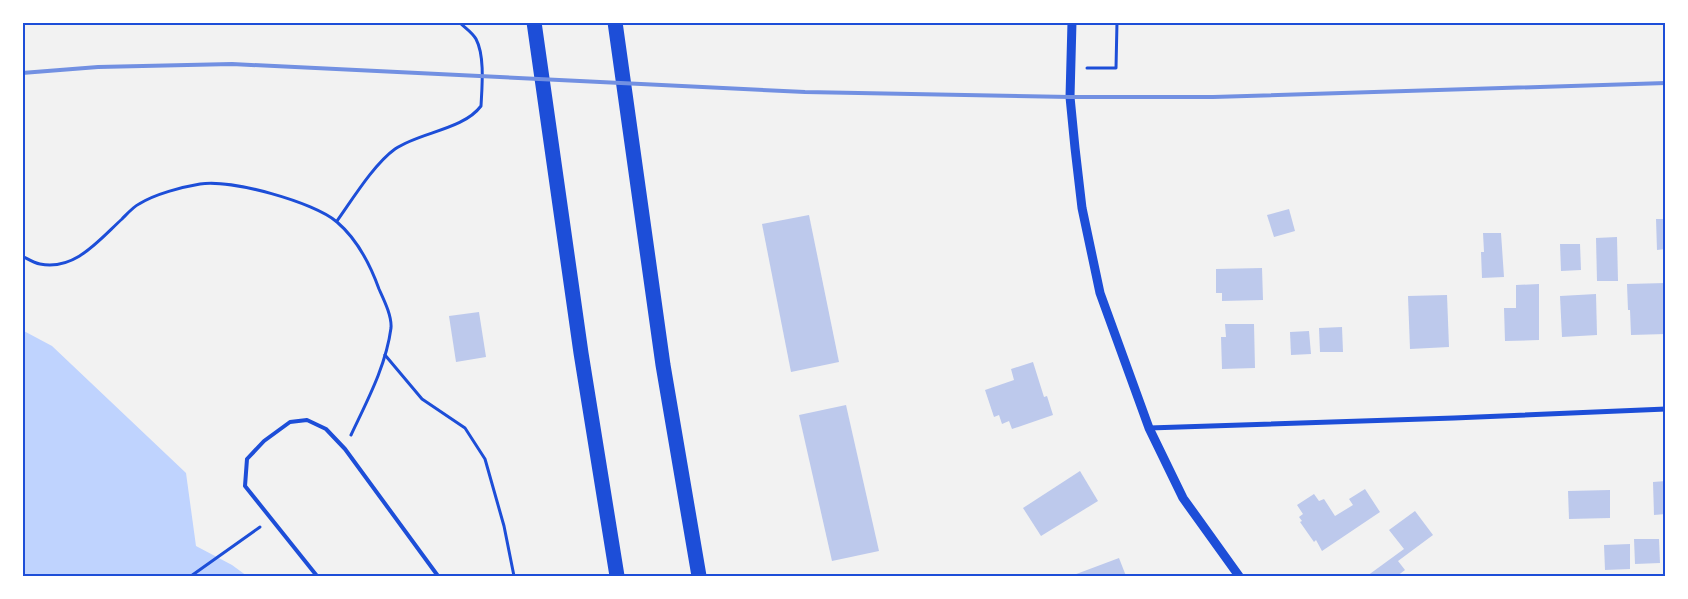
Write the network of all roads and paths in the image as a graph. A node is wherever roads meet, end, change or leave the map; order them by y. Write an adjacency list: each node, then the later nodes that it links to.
1 (459, 22): 7 (path)
2 (534, 22): 14 (highway)
3 (614, 22): 19 (highway)
4 (1072, 22): 11 (street)
5 (1118, 22): 6 (path)
6 (1106, 68)
7 (337, 221): 8 (path); 9 (path)
8 (22, 256)
9 (385, 355): 12 (path); 18 (path)
10 (1666, 409): 11 (street)
11 (1150, 428): 20 (street)
12 (344, 449): 16 (lane); 17 (lane)
13 (247, 536): 15 (path)
14 (617, 575)
15 (191, 576)
16 (317, 576)
17 (438, 576)
18 (514, 576)
19 (699, 576)
20 (1239, 576)

